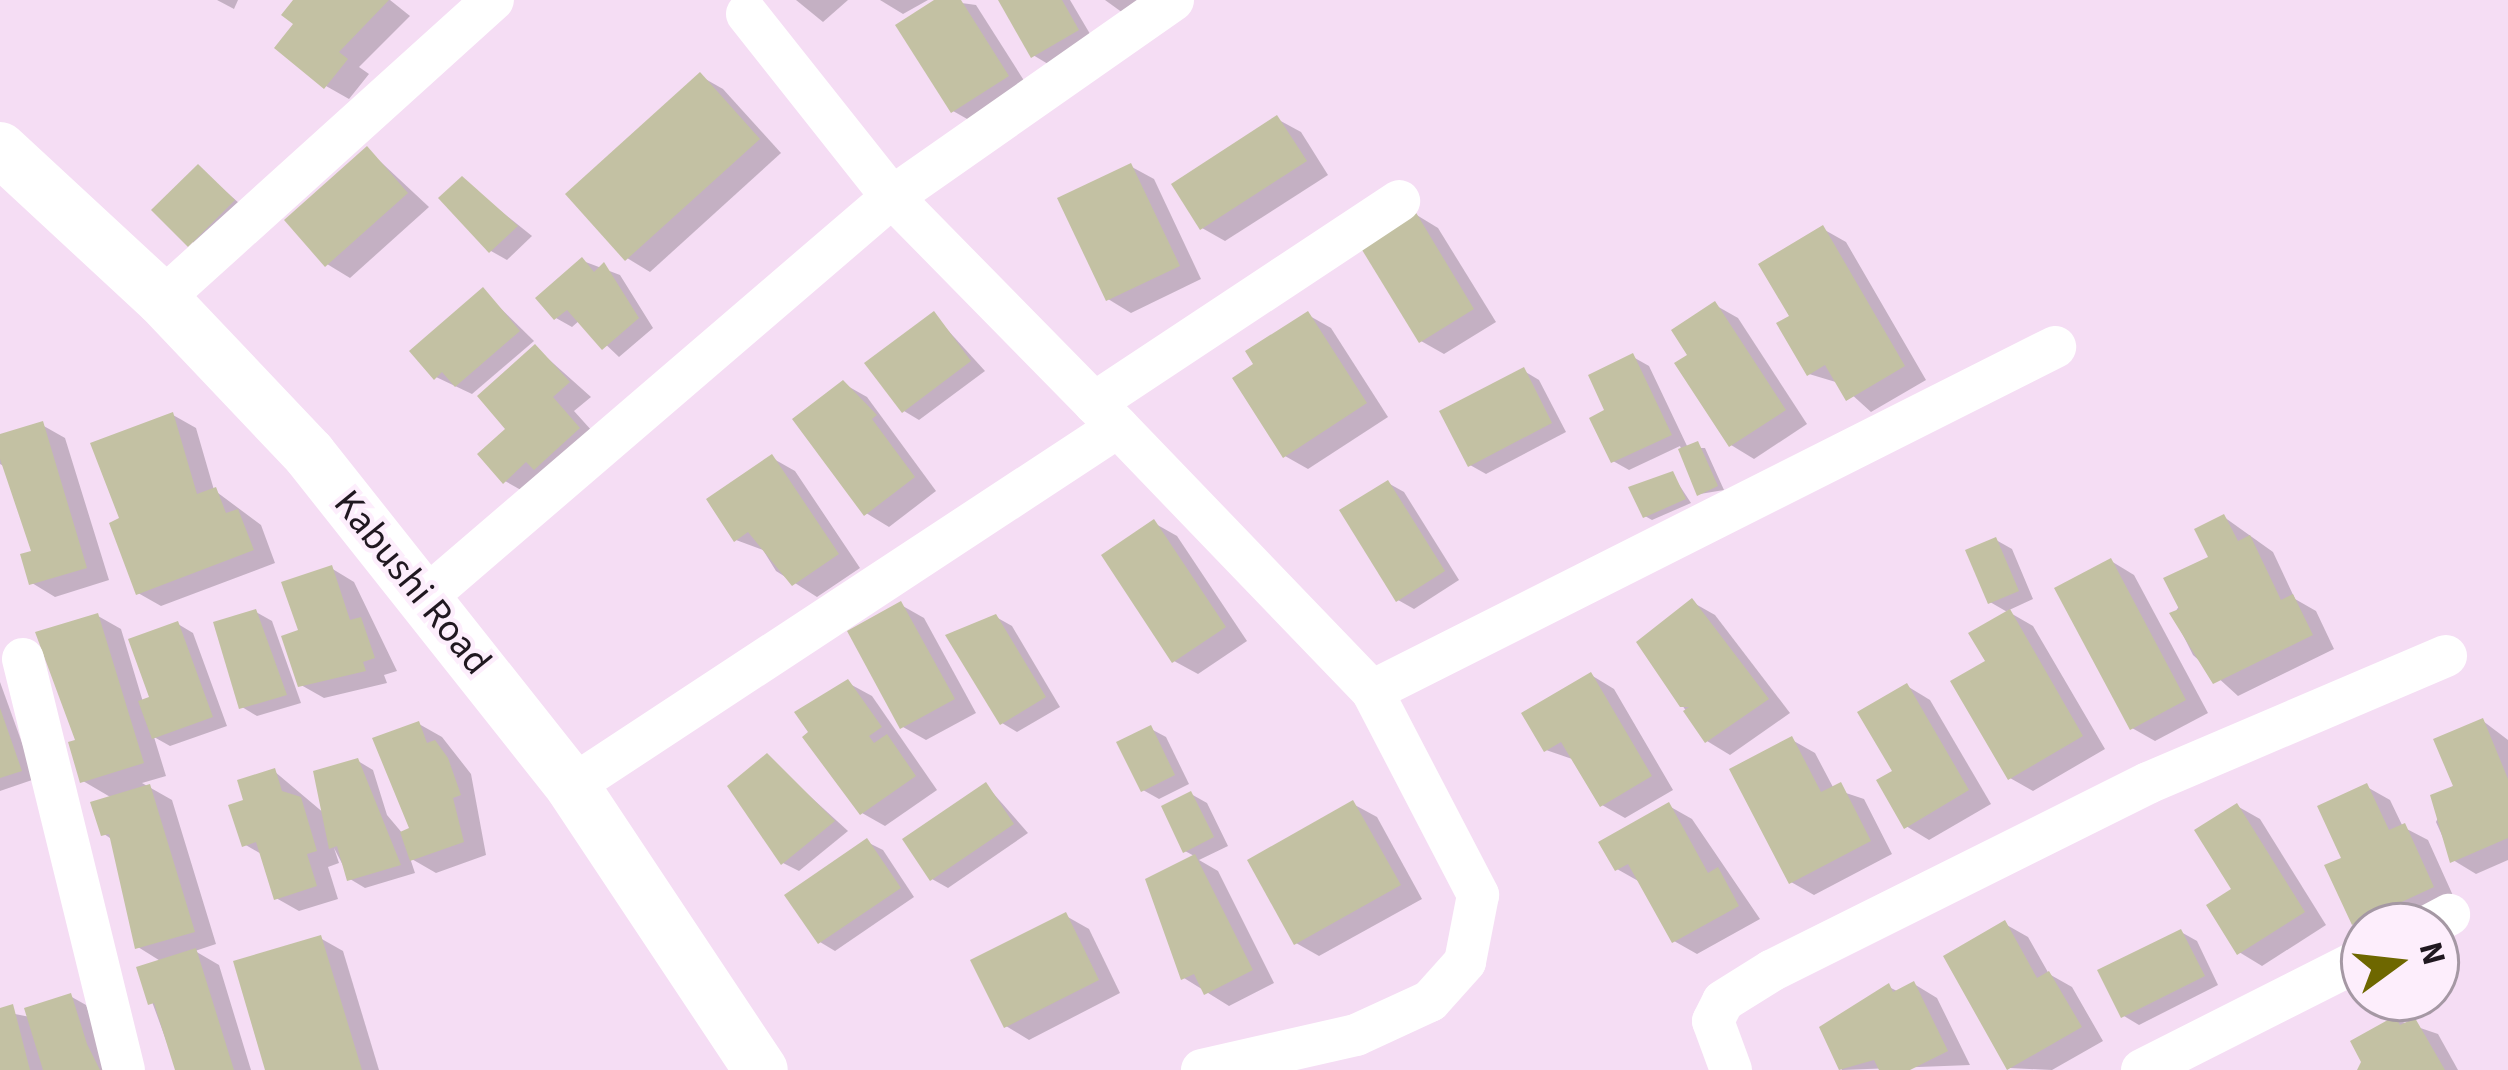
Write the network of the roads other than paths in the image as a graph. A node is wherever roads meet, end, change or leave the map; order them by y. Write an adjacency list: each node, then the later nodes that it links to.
1 (493, 0): 7 (street)
2 (1173, 0): 5 (street)
3 (747, 14): 5 (street)
4 (0, 148): 7 (main road, Kabushi Road)
5 (892, 197): 9 (street); 10 (street)
6 (1399, 201): 9 (street)
7 (162, 299): 10 (main road, Kabushi Road)
8 (2055, 347): 13 (street)
9 (1106, 415): 13 (street); 14 (street)
10 (426, 597): 14 (main road, Kabushi Road)
11 (2446, 656): 19 (street)
12 (23, 659): 16 (street)
13 (1372, 691): 18 (street)
14 (572, 786): 17 (main road, Kabushi Road)
15 (2340, 970): 20 (street)
16 (124, 1070)
17 (760, 1070)
18 (1202, 1070)
19 (1731, 1070)
20 (2142, 1070)

